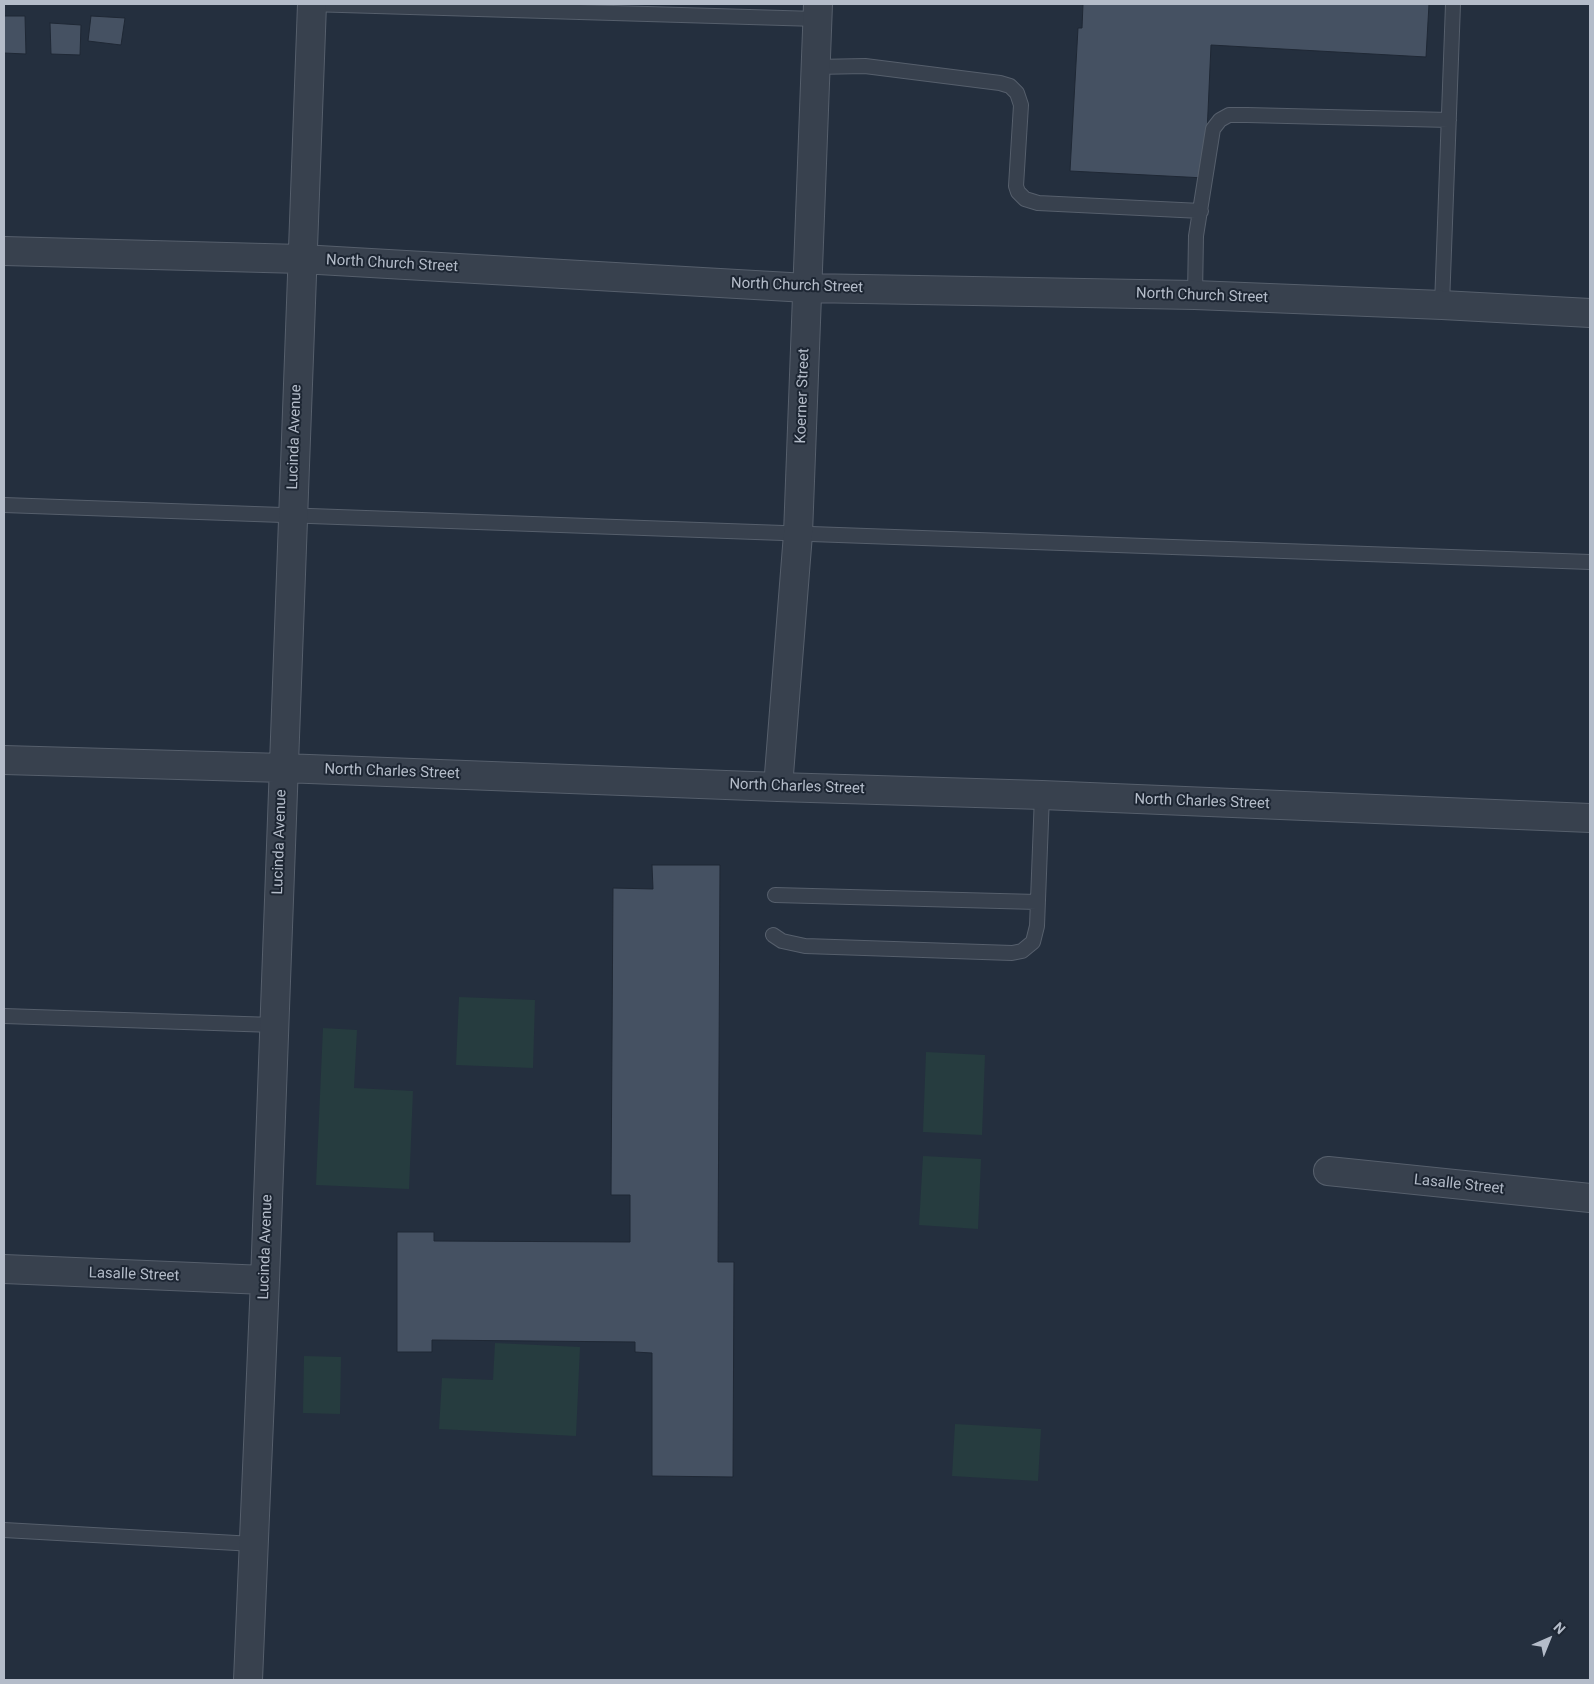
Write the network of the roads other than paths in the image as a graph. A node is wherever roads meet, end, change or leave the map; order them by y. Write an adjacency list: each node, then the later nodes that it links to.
1 (299, 4): 2 (lane)
2 (312, 4): 4 (lane); 9 (street, Lucinda Avenue)
3 (1453, 4): 6 (lane)
4 (818, 12): 5 (street, Koerner Street)
5 (816, 67): 7 (lane); 10 (street, Koerner Street)
6 (1449, 120): 7 (lane); 12 (lane)
7 (1201, 210): 11 (lane)
8 (4, 251): 9 (street, North Church Street)
9 (301, 259): 10 (street, North Church Street); 15 (street, Lucinda Avenue)
10 (807, 288): 11 (street, North Church Street); 16 (street, Koerner Street)
11 (1195, 294): 12 (street, North Church Street)
12 (1442, 305): 13 (street, North Church Street)
13 (1590, 313)
14 (4, 505): 15 (lane)
15 (292, 515): 16 (lane); 19 (street, Lucinda Avenue)
16 (798, 534): 17 (lane); 20 (street, Koerner Street)
17 (1590, 562)
18 (4, 760): 19 (street, North Charles Street)
19 (283, 768): 20 (street, North Charles Street); 27 (street, Lucinda Avenue)
20 (778, 787): 21 (street, North Charles Street)
21 (1042, 795): 22 (street, North Charles Street); 24 (lane)
22 (1590, 818)
23 (775, 895): 24 (lane)
24 (1037, 902): 25 (lane)
25 (774, 935)
26 (4, 1016): 27 (lane)
27 (274, 1025): 31 (street, Lucinda Avenue)
28 (1328, 1171): 29 (street, Lasalle Street)
29 (1590, 1198)
30 (4, 1269): 31 (street, Lasalle Street)
31 (265, 1280): 33 (street, Lucinda Avenue)
32 (4, 1530): 33 (lane)
33 (254, 1544): 34 (street, Lucinda Avenue)
34 (248, 1680)

